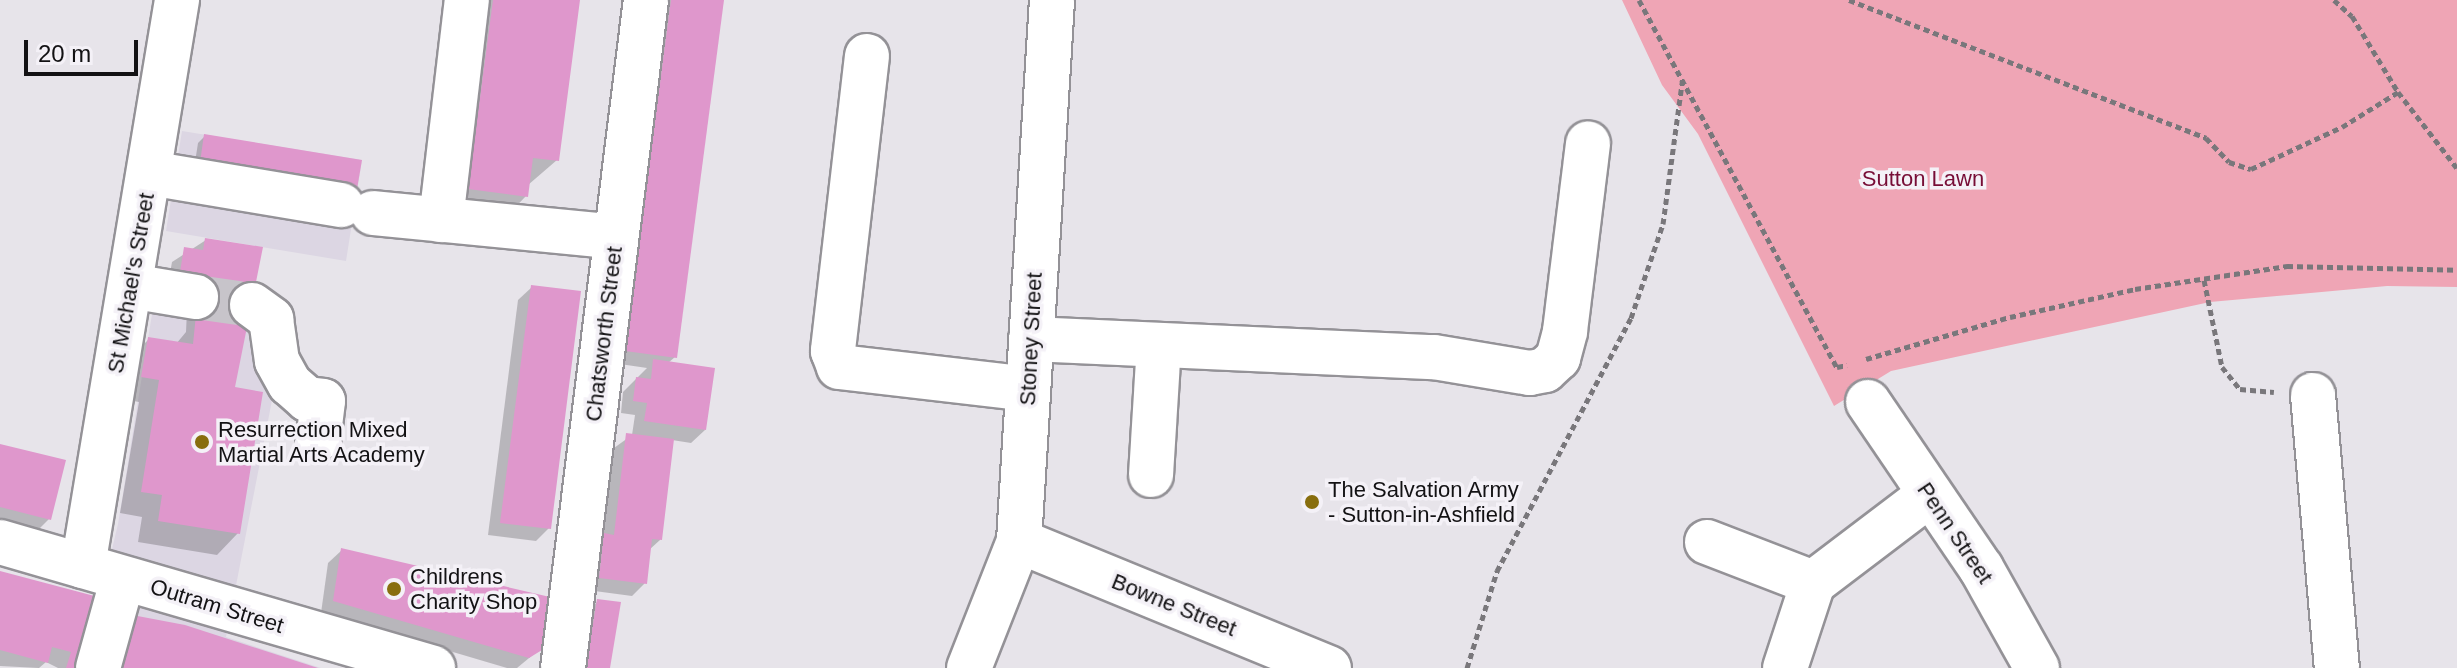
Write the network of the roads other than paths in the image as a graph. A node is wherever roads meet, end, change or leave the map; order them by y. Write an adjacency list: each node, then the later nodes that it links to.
1 (177, 0): 7 (street, St Michael's Street)
2 (467, 0): 8 (street)
3 (646, 0): 9 (street, Chatsworth Street)
4 (1052, 0): 13 (street, Stoney Street)
5 (867, 56): 15 (street)
6 (1588, 143): 14 (street)
7 (149, 173): 8 (street); 10 (street, St Michael's Street)
8 (441, 220): 9 (street)
9 (618, 220): 28 (street, Chatsworth Street)
10 (130, 286): 11 (street); 24 (street, St Michael's Street)
11 (196, 297)
12 (252, 305): 18 (street)
13 (1031, 339): 14 (street); 15 (street, Stoney Street)
14 (1159, 345): 19 (street)
15 (1028, 389): 21 (street, Stoney Street)
16 (2313, 395): 33 (street)
17 (1868, 402): 20 (street, Penn Street)
18 (318, 439)
19 (1151, 475)
20 (1929, 495): 25 (street); 32 (street, Penn Street)
21 (1019, 541): 29 (street, Stoney Street); 30 (street, Bowne Street)
22 (0, 542): 24 (street, Outram Street)
23 (1707, 542): 25 (street)
24 (103, 572): 26 (street, St Michael's Street); 27 (street, Outram Street)
25 (1813, 583): 31 (street)
26 (98, 668)
27 (433, 668)
28 (563, 668)
29 (969, 668)
30 (1329, 668)
31 (1785, 668)
32 (2037, 668)
33 (2337, 668)

